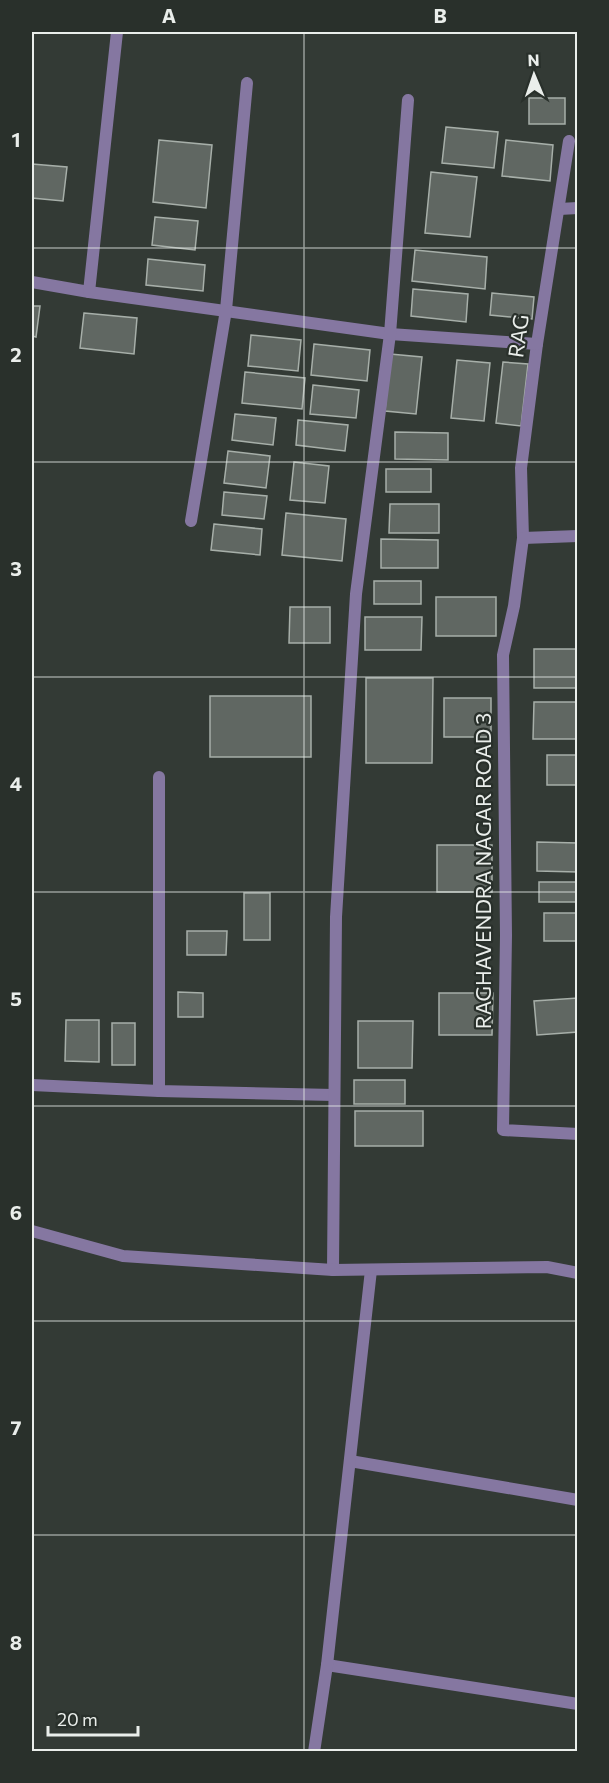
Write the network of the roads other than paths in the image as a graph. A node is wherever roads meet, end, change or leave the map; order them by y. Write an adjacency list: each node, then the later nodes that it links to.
1 (117, 32): 8 (street)
2 (247, 83): 9 (street)
3 (408, 100): 10 (street)
4 (569, 141): 6 (street, RAG)
5 (578, 208): 6 (street)
6 (559, 209): 11 (street, RAG)
7 (32, 282): 8 (street)
8 (89, 292): 9 (street)
9 (226, 310): 10 (street); 12 (street)
10 (390, 334): 11 (street); 18 (street)
11 (537, 344): 14 (street, RAG)
12 (191, 520)
13 (578, 536): 14 (street)
14 (523, 538): 19 (street, RAGHAVENDRA NAGAR ROAD 3)
15 (159, 777): 17 (street)
16 (32, 1084): 17 (street)
17 (159, 1091): 18 (street)
18 (334, 1095): 21 (street)
19 (578, 1134)
20 (32, 1231): 21 (street)
21 (333, 1270): 22 (street)
22 (371, 1270): 23 (street); 24 (street)
23 (578, 1272)
24 (350, 1461): 25 (street); 26 (street)
25 (578, 1500)
26 (327, 1665): 27 (street); 28 (street)
27 (578, 1704)
28 (314, 1752)

